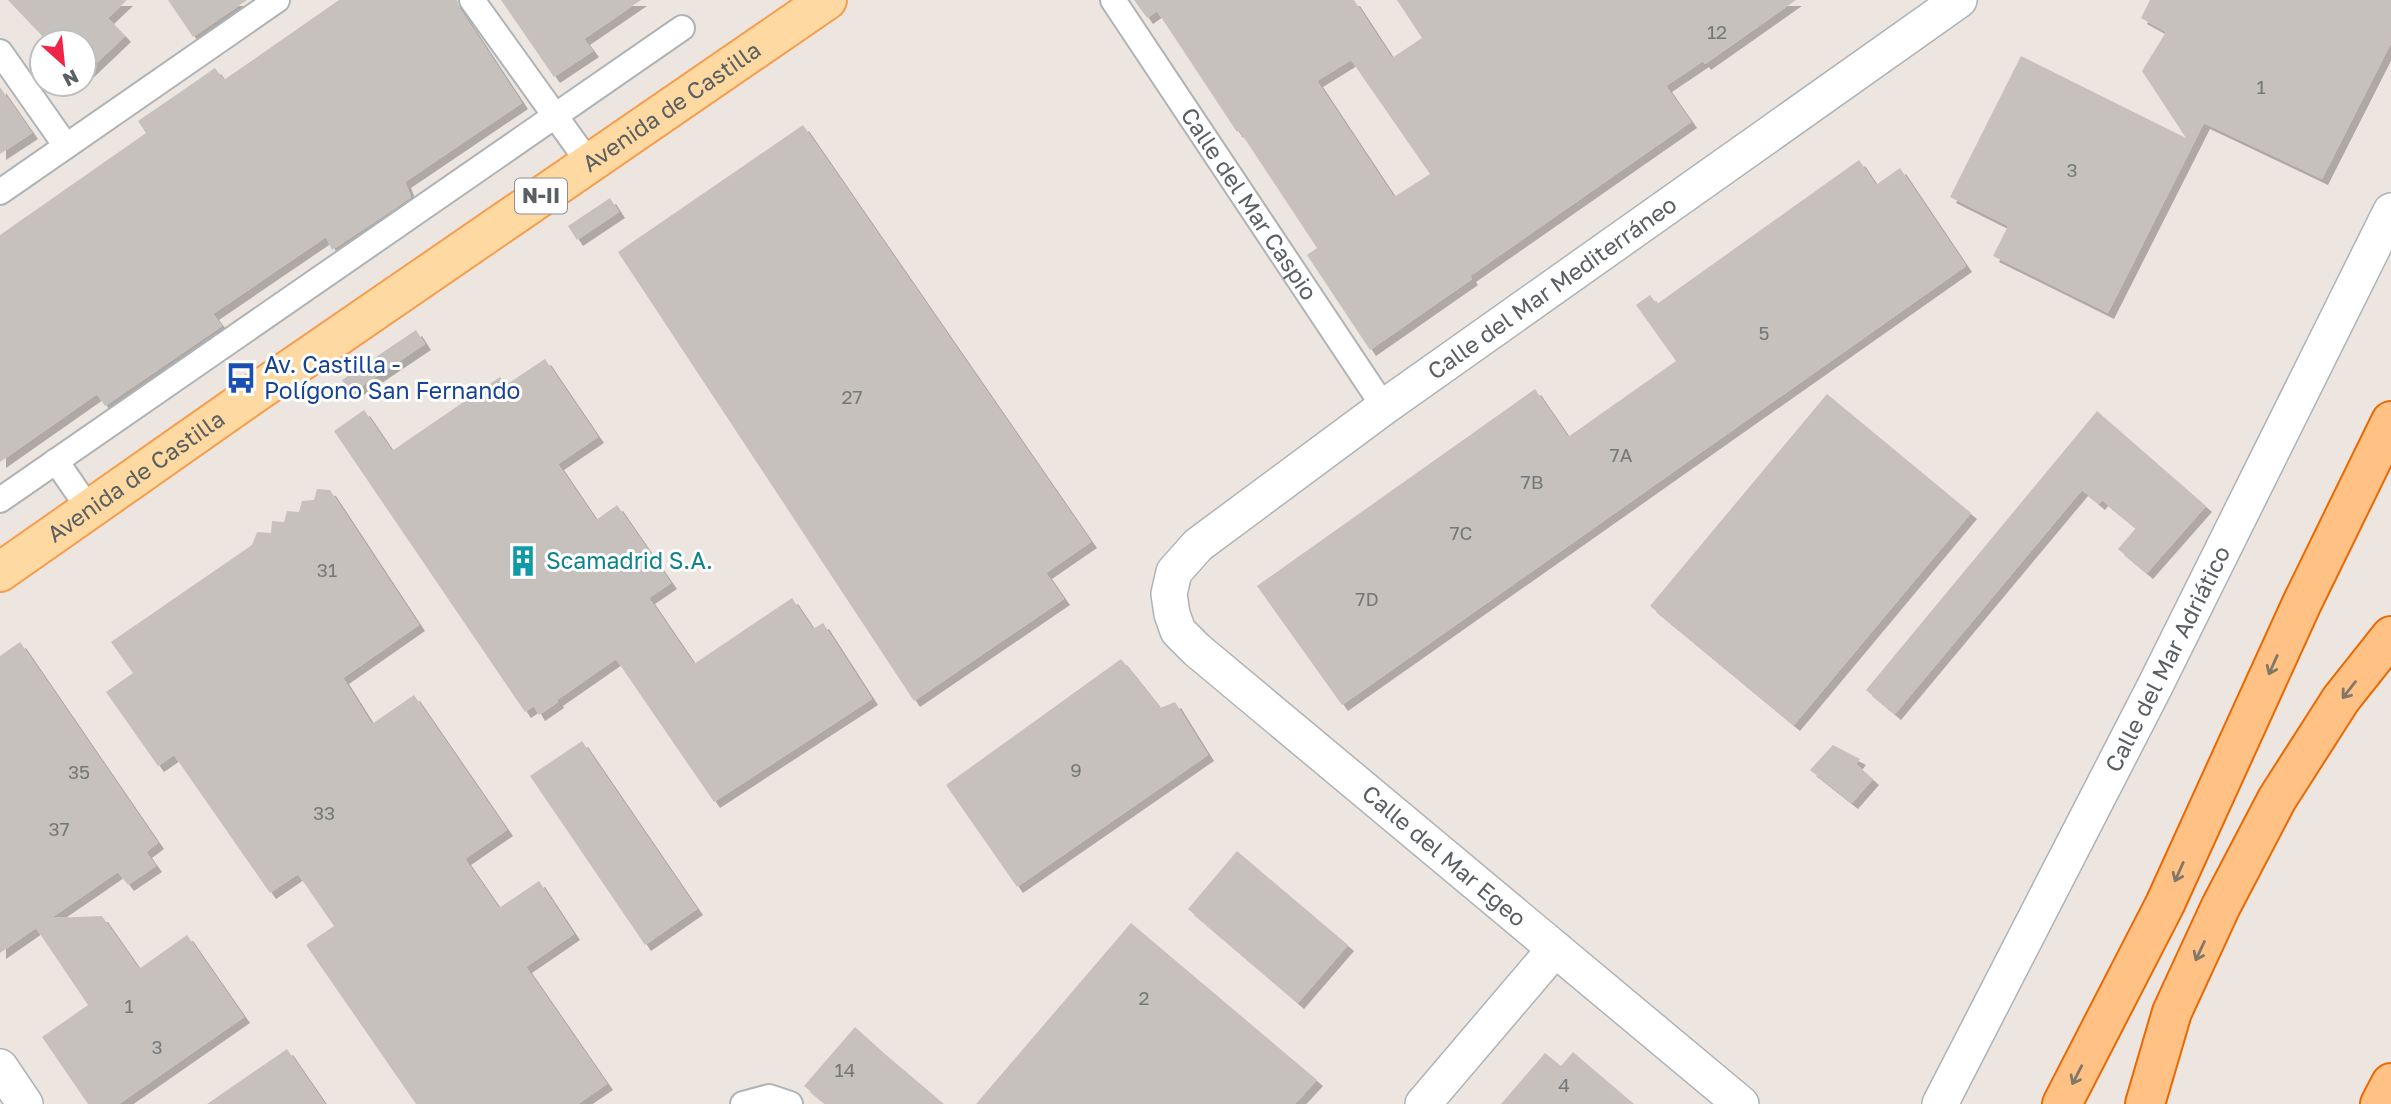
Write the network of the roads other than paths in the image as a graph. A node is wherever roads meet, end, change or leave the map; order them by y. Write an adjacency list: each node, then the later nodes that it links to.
1 (277, 0): 9 (street)
2 (472, 0): 8 (street)
3 (827, 0): 10 (main road, Avenida de Castilla / N-II)
4 (1113, 0): 13 (street, Calle del Mar Caspio)
5 (1959, 0): 13 (street, Calle del Mar Mediterráneo)
6 (682, 28): 8 (street)
7 (0, 52): 9 (street)
8 (556, 115): 10 (street); 15 (street)
9 (66, 146): 11 (street)
10 (589, 163): 18 (main road, Avenida de Castilla / N-II)
11 (0, 192)
12 (2391, 211): 31 (street, Calle del Mar Adriático)
13 (1384, 407): 20 (street, Calle del Mar Mediterráneo)
14 (2391, 421): 21 (highway)
15 (56, 461): 17 (street); 18 (street)
16 (2391, 471): 21 (highway)
17 (0, 500)
18 (89, 509): 19 (main road, Avenida de Castilla / N-II)
19 (0, 572)
20 (1169, 594): 23 (street, Calle del Mar Egeo)
21 (2302, 603): 32 (highway, one-way to 32)
22 (2391, 636): 33 (highway, one-way to 33)
23 (1555, 949): 29 (street); 30 (street, Calle del Mar Egeo)
24 (0, 1067): 26 (street)
25 (2391, 1083): 34 (highway)
26 (25, 1104)
27 (743, 1104): 28 (street)
28 (790, 1104)
29 (1423, 1104)
30 (1741, 1104)
31 (1940, 1104)
32 (2062, 1104)
33 (2145, 1104)
34 (2380, 1104)

